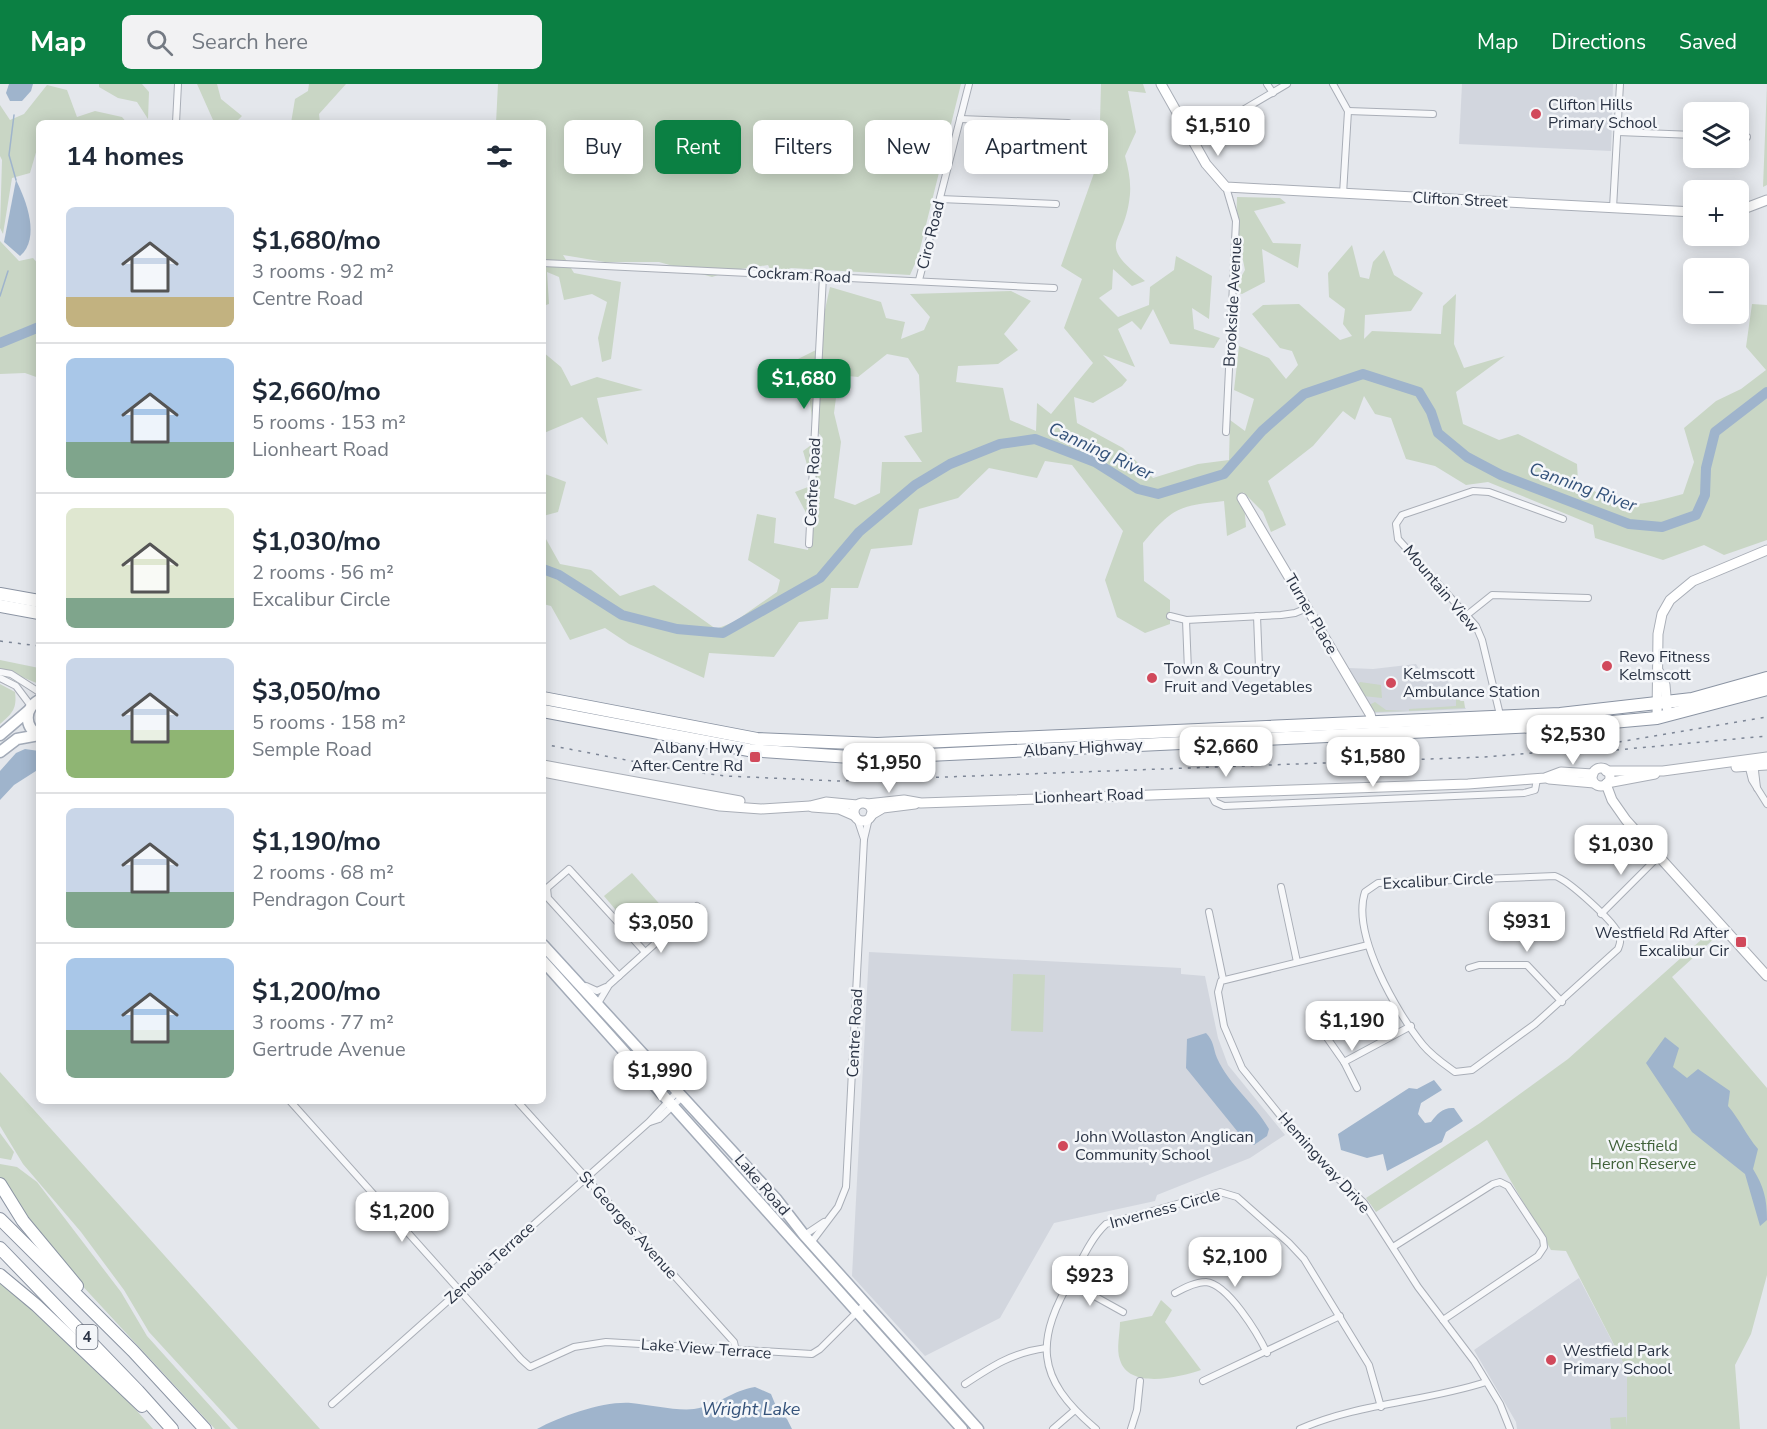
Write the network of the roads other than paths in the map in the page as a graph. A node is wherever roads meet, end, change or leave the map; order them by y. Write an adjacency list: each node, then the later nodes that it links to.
1 (178, 84): 12 (street)
2 (969, 84): 11 (street, Ciro Road)
3 (1161, 84): 16 (main road, Brookside Avenue)
4 (1267, 84): 8 (street)
5 (1287, 84): 8 (street)
6 (1333, 84): 9 (street)
7 (1620, 84): 14 (street)
8 (1272, 93): 16 (street)
9 (1348, 111): 10 (street); 18 (street)
10 (1433, 114)
11 (960, 119): 13 (street); 19 (street, Ciro Road)
12 (176, 120)
13 (987, 120)
14 (1618, 132): 15 (street); 23 (street)
15 (1683, 135)
16 (1192, 140): 17 (main road, Brookside Avenue)
17 (1226, 188): 18 (main road, Clifton Street); 29 (street, Brookside Avenue)
18 (1343, 194): 23 (main road, Clifton Street)
19 (940, 199): 21 (street); 27 (street, Ciro Road)
20 (1767, 200): 22 (main road)
21 (1056, 204)
22 (1749, 207)
23 (1613, 208): 24 (main road, Clifton Street)
24 (1683, 211)
25 (546, 263): 26 (street, Cockram Road)
26 (823, 276): 27 (street, Cockram Road); 32 (street, Centre Road)
27 (919, 280): 28 (street, Cockram Road)
28 (1054, 288)
29 (1226, 432)
30 (1242, 498): 38 (main road, Turner Place)
31 (1563, 519): 40 (street, Mountain View)
32 (809, 544)
33 (1767, 550): 53 (main road)
34 (0, 594): 36 (highway)
35 (1588, 598): 40 (street)
36 (36, 600)
37 (0, 606): 39 (highway)
38 (1307, 608): 42 (street); 57 (main road, Turner Place)
39 (36, 613)
40 (1467, 615): 56 (street, Mountain View)
41 (1170, 616): 43 (street)
42 (1257, 616): 43 (street); 44 (street)
43 (1186, 620): 45 (street)
44 (1259, 668)
45 (1188, 671)
46 (0, 672): 50 (street)
47 (0, 678): 52 (street)
48 (1767, 678): 53 (highway, Albany Highway)
49 (1767, 689): 53 (highway, Albany Highway)
50 (36, 690)
51 (546, 699): 55 (highway, Albany Highway)
52 (33, 706): 59 (main road); 60 (main road)
53 (1662, 710): 56 (highway, Albany Highway)
54 (546, 711): 55 (highway, Albany Highway)
55 (591, 714): 62 (highway, Albany Highway); 66 (highway, Albany Highway)
56 (1501, 722): 57 (highway, Albany Highway)
57 (1374, 727): 58 (highway, Albany Highway); 63 (highway, Albany Highway)
58 (1162, 730): 62 (highway, Albany Highway); 63 (highway)
59 (36, 733)
60 (0, 735)
61 (36, 736): 64 (main road)
62 (864, 744): 66 (highway)
63 (1163, 745): 66 (highway, Albany Highway)
64 (0, 752)
65 (1767, 757): 67 (main road)
66 (865, 758)
67 (1751, 763): 68 (main road); 70 (main road); 77 (street)
68 (1767, 765)
69 (546, 766): 79 (main road, Lionheart Road)
70 (1663, 771): 73 (main road, Lionheart Road); 73 (main road)
71 (546, 773): 79 (main road, Lionheart Road)
72 (1541, 778): 73 (main road, Lionheart Road); 74 (main road, Lionheart Road); 74 (street)
73 (1599, 782): 83 (main road)
74 (1210, 792): 75 (main road, Lionheart Road)
75 (921, 803): 76 (main road, Lionheart Road); 80 (main road, Lionheart Road)
76 (862, 804): 78 (main road, Lionheart Road); 80 (main road); 81 (main road)
77 (1767, 804)
78 (810, 806): 79 (main road, Lionheart Road); 81 (main road, Lionheart Road)
79 (784, 807)
80 (870, 816): 81 (main road); 82 (street, Centre Road)
81 (856, 817): 82 (street, Centre Road)
82 (864, 839): 109 (street, Centre Road)
83 (1659, 856): 87 (street); 94 (main road)
84 (1281, 887): 91 (street)
85 (697, 906): 89 (street)
86 (1209, 912): 95 (street, Hemingway Drive)
87 (1601, 914): 88 (street, Excalibur Circle); 97 (street, Excalibur Circle)
88 (1368, 945): 91 (street); 99 (street, Excalibur Circle)
89 (645, 952): 93 (street); 93 (street)
90 (547, 957): 96 (street); 98 (main road, Lake Road); 103 (main road, Lake Road)
91 (1297, 962): 95 (street)
92 (1469, 968): 97 (street)
93 (619, 976): 96 (street)
94 (1767, 976)
95 (1222, 980): 110 (street, Hemingway Drive)
96 (609, 985): 98 (street)
97 (1562, 1002): 99 (street, Excalibur Circle)
98 (597, 1005): 103 (main road, Lake Road)
99 (1411, 1026): 101 (street)
100 (1323, 1032): 101 (street)
101 (1344, 1062): 102 (street)
102 (1357, 1088)
103 (676, 1099): 106 (street, Zenobia Terrace); 109 (main road, Lake Road)
104 (293, 1104): 114 (street)
105 (520, 1104): 106 (street, St Georges Avenue)
106 (586, 1178): 114 (street, Zenobia Terrace); 123 (street, St Georges Avenue)
107 (0, 1184): 122 (highway)
108 (0, 1219): 122 (highway, 4)
109 (804, 1243): 116 (main road, Lake Road); 117 (main road, Lake Road)
110 (1393, 1247): 120 (street, Hemingway Drive); 120 (street)
111 (0, 1248): 132 (highway, 4)
112 (0, 1275): 132 (highway)
113 (1069, 1282): 118 (street); 119 (street, Inverness Circle); 121 (street, Inverness Circle)
114 (460, 1290): 123 (street, Lake View Terrace); 129 (street, Zenobia Terrace)
115 (1175, 1293): 124 (street)
116 (866, 1304): 117 (street, Lake View Terrace); 135 (main road, Lake Road)
117 (857, 1312): 123 (street, Lake View Terrace); 134 (main road, Lake Road)
118 (1123, 1312)
119 (1340, 1316): 124 (street); 130 (street, Inverness Circle)
120 (1443, 1320): 127 (street, Hemingway Drive)
121 (1046, 1348): 128 (street); 131 (street, Inverness Circle)
122 (133, 1351): 133 (highway, 4)
123 (736, 1351)
124 (1267, 1353): 126 (street)
125 (1140, 1381): 138 (street)
126 (1203, 1381)
127 (1486, 1382): 130 (street); 140 (street, Hemingway Drive)
128 (965, 1384)
129 (332, 1404)
130 (1381, 1407): 139 (street)
131 (1075, 1410): 136 (street); 137 (street, Inverness Circle)
132 (169, 1429)
133 (205, 1429)
134 (962, 1429)
135 (978, 1429)
136 (1053, 1429)
137 (1096, 1429)
138 (1131, 1429)
139 (1300, 1429)
140 (1510, 1429)

